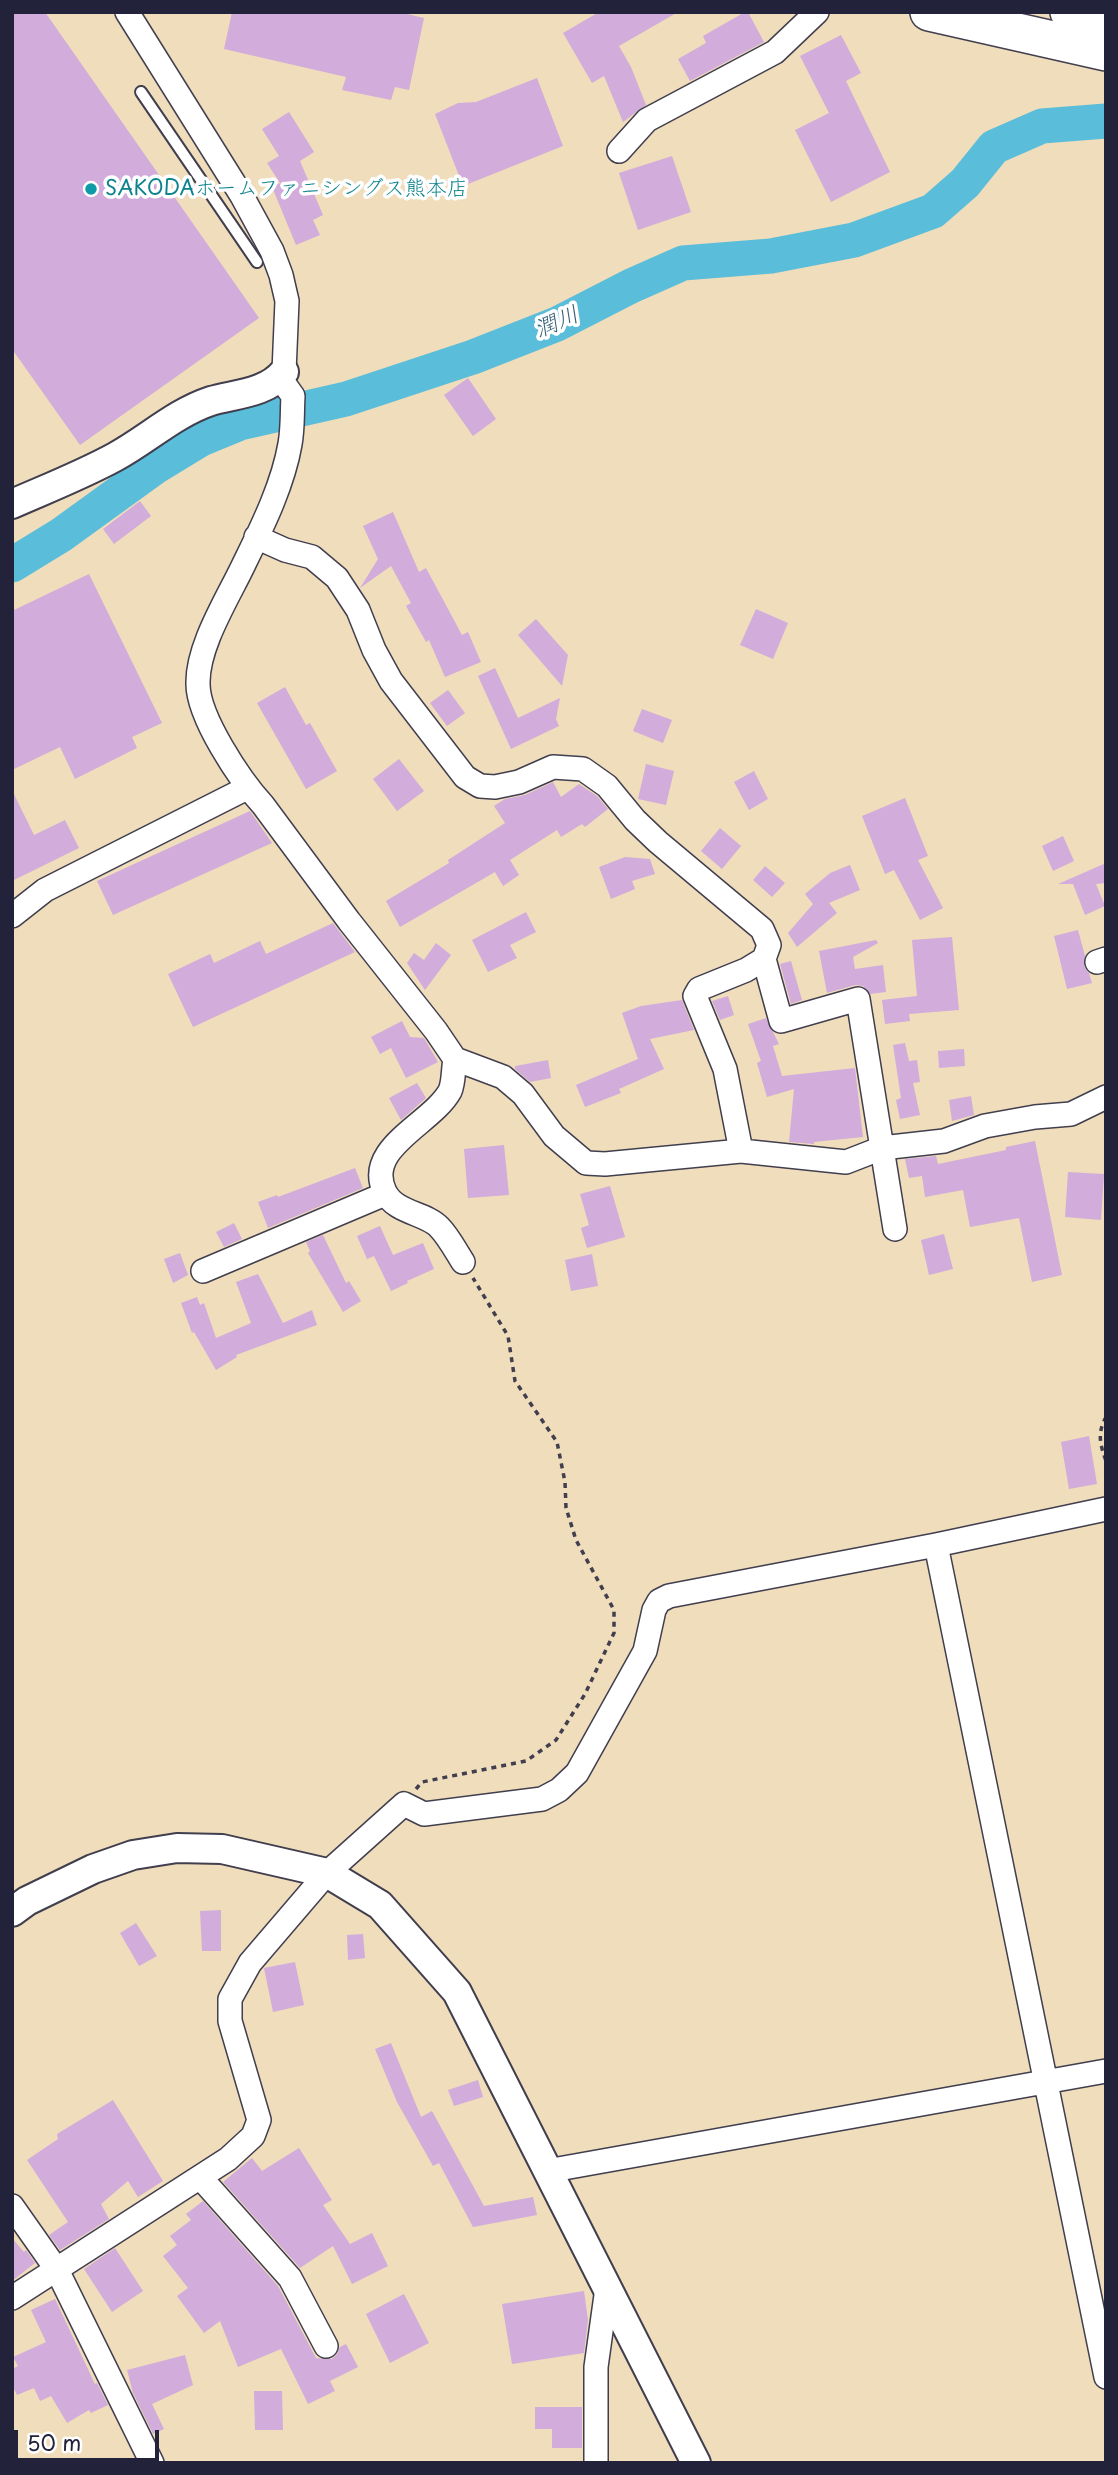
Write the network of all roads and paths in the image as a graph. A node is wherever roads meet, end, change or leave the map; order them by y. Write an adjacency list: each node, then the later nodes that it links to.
1 (127, 12): 10 (street)
2 (817, 12): 8 (street)
3 (929, 12): 6 (highway)
4 (1069, 12): 5 (highway)
5 (1106, 20)
6 (1106, 52)
7 (141, 92): 9 (lane)
8 (619, 151)
9 (257, 262)
10 (286, 382): 11 (street); 12 (street)
11 (12, 504)
12 (256, 537): 13 (street); 15 (street)
13 (247, 788): 14 (street); 16 (street)
14 (12, 916)
15 (764, 959): 18 (street); 19 (street)
16 (454, 1059): 19 (street); 20 (street)
17 (1106, 1097): 18 (street)
18 (882, 1148): 19 (street); 21 (street)
19 (741, 1151)
20 (385, 1194): 22 (street); 23 (street)
21 (895, 1229)
22 (464, 1262): 28 (path)
23 (203, 1271)
24 (1106, 1417): 25 (path)
25 (1106, 1461)
26 (1106, 1509): 27 (street)
27 (936, 1545): 28 (street); 32 (street)
28 (404, 1804): 29 (street)
29 (327, 1873): 30 (street); 33 (street); 34 (street)
30 (12, 1912)
31 (1106, 2071): 32 (street)
32 (1046, 2083): 33 (street); 40 (street)
33 (547, 2171): 37 (street)
34 (200, 2177): 36 (street); 39 (street)
35 (12, 2206): 36 (street)
36 (57, 2270): 38 (street); 41 (street)
37 (607, 2288): 42 (street); 43 (street)
38 (12, 2298)
39 (326, 2346)
40 (1106, 2377)
41 (152, 2463)
42 (596, 2463)
43 (696, 2463)

